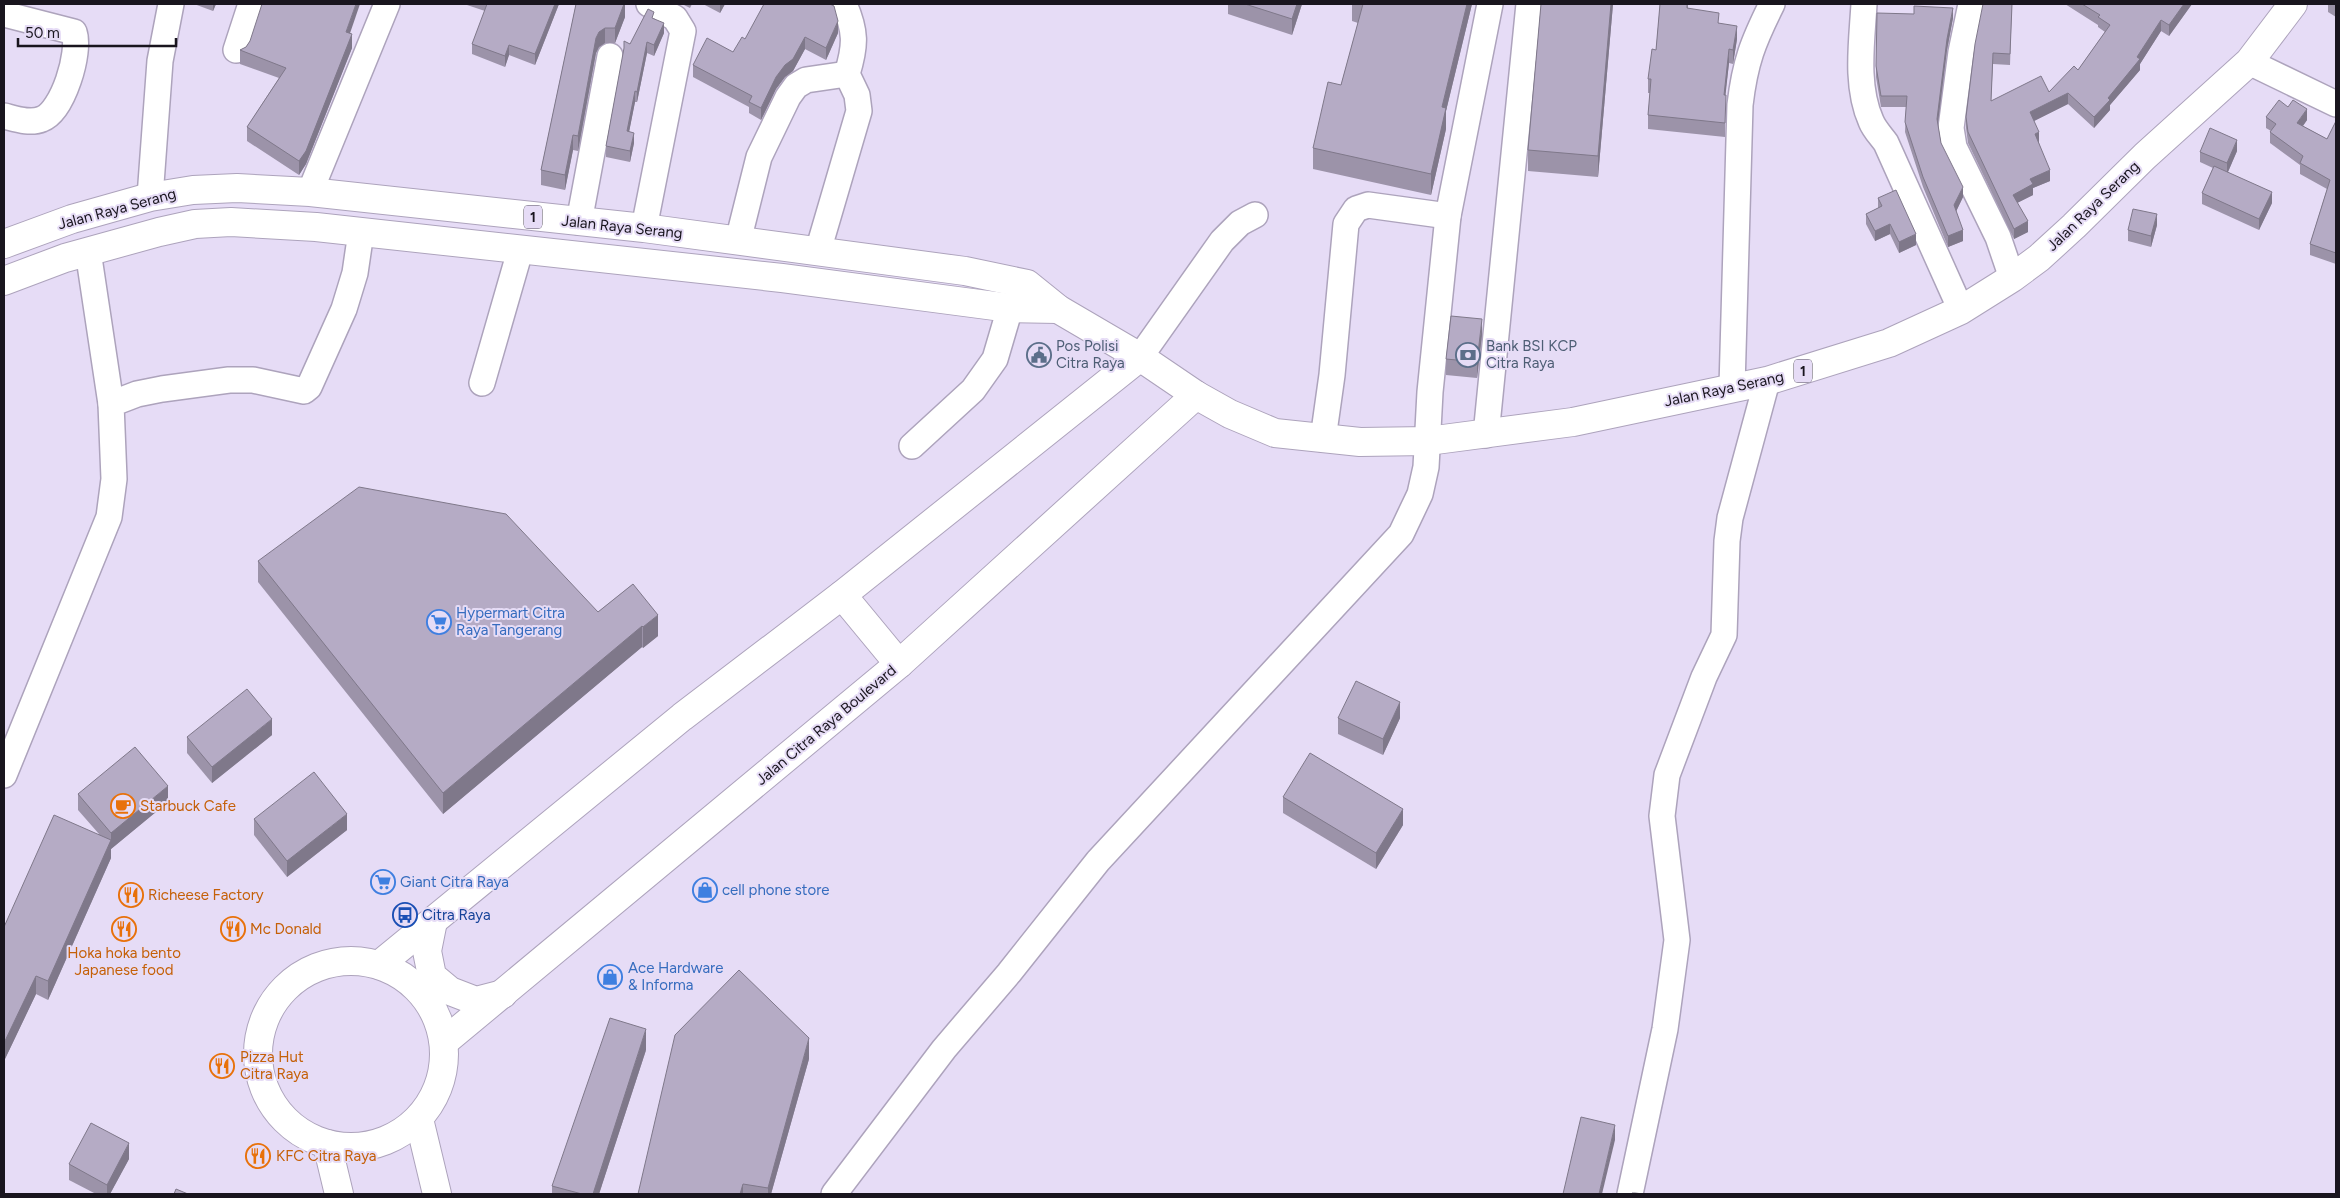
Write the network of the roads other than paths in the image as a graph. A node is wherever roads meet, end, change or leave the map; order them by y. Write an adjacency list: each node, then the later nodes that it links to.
1 (171, 4): 20 (street)
2 (251, 4): 13 (street)
3 (388, 4): 19 (street)
4 (649, 4): 24 (street)
5 (844, 4): 16 (street)
6 (1490, 4): 22 (street)
7 (1529, 4): 42 (street)
8 (1772, 4): 39 (street)
9 (1864, 4): 35 (street)
10 (1970, 4): 31 (street)
11 (2293, 4): 15 (main road, Jalan Raya Serang / 1)
12 (4, 14): 18 (street)
13 (236, 50)
14 (610, 56): 23 (street)
15 (2249, 62): 17 (street); 31 (main road, Jalan Raya Serang / 1)
16 (847, 74): 26 (street); 30 (street)
17 (2336, 104)
18 (4, 116)
19 (310, 192): 20 (main road, Jalan Raya Serang / 1); 23 (main road, Jalan Raya Serang / 1)
20 (150, 197): 27 (main road, Jalan Raya Serang / 1)
21 (1255, 215): 36 (street)
22 (1448, 216): 43 (street); 44 (street)
23 (578, 222): 24 (main road, Jalan Raya Serang / 1)
24 (644, 228): 26 (main road, Jalan Raya Serang / 1)
25 (361, 232): 28 (main road, Jalan Raya Serang / 1); 29 (main road, Jalan Raya Serang / 1); 41 (street)
26 (738, 241): 30 (main road, Jalan Raya Serang / 1)
27 (4, 244)
28 (88, 251): 32 (main road, Jalan Raya Serang / 1); 41 (street)
29 (520, 251): 33 (main road, Jalan Raya Serang / 1); 38 (street)
30 (818, 251): 34 (main road, Jalan Raya Serang / 1)
31 (2012, 278): 35 (main road, Jalan Raya Serang / 1)
32 (4, 281)
33 (1010, 308): 34 (main road, Jalan Raya Serang / 1); 45 (street)
34 (1058, 309): 36 (main road, Jalan Raya Serang / 1)
35 (1961, 310): 37 (main road, Jalan Raya Serang / 1)
36 (1140, 356): 40 (main road, Jalan Raya Serang / 1); 46 (main road)
37 (1767, 381): 39 (main road, Jalan Raya Serang / 1); 58 (street)
38 (482, 383)
39 (1732, 387): 42 (main road, Jalan Raya Serang / 1)
40 (1196, 395): 43 (main road, Jalan Raya Serang / 1); 47 (main road, Jalan Citra Raya Boulevard)
41 (112, 404): 48 (street)
42 (1486, 435): 44 (main road, Jalan Raya Serang / 1)
43 (1323, 439): 44 (main road, Jalan Raya Serang / 1)
44 (1428, 441): 57 (street)
45 (912, 446)
46 (842, 595): 47 (main road); 49 (main road)
47 (899, 664): 51 (main road, Jalan Citra Raya Boulevard)
48 (4, 775)
49 (433, 921): 50 (main road); 51 (main road)
50 (379, 965): 52 (main road); 54 (main road)
51 (503, 994): 52 (main road, Jalan Citra Raya Boulevard)
52 (444, 1042): 53 (main road)
53 (419, 1119): 54 (main road); 56 (main road)
54 (327, 1144): 55 (main road)
55 (339, 1194)
56 (437, 1194)
57 (834, 1194)
58 (1632, 1194)

